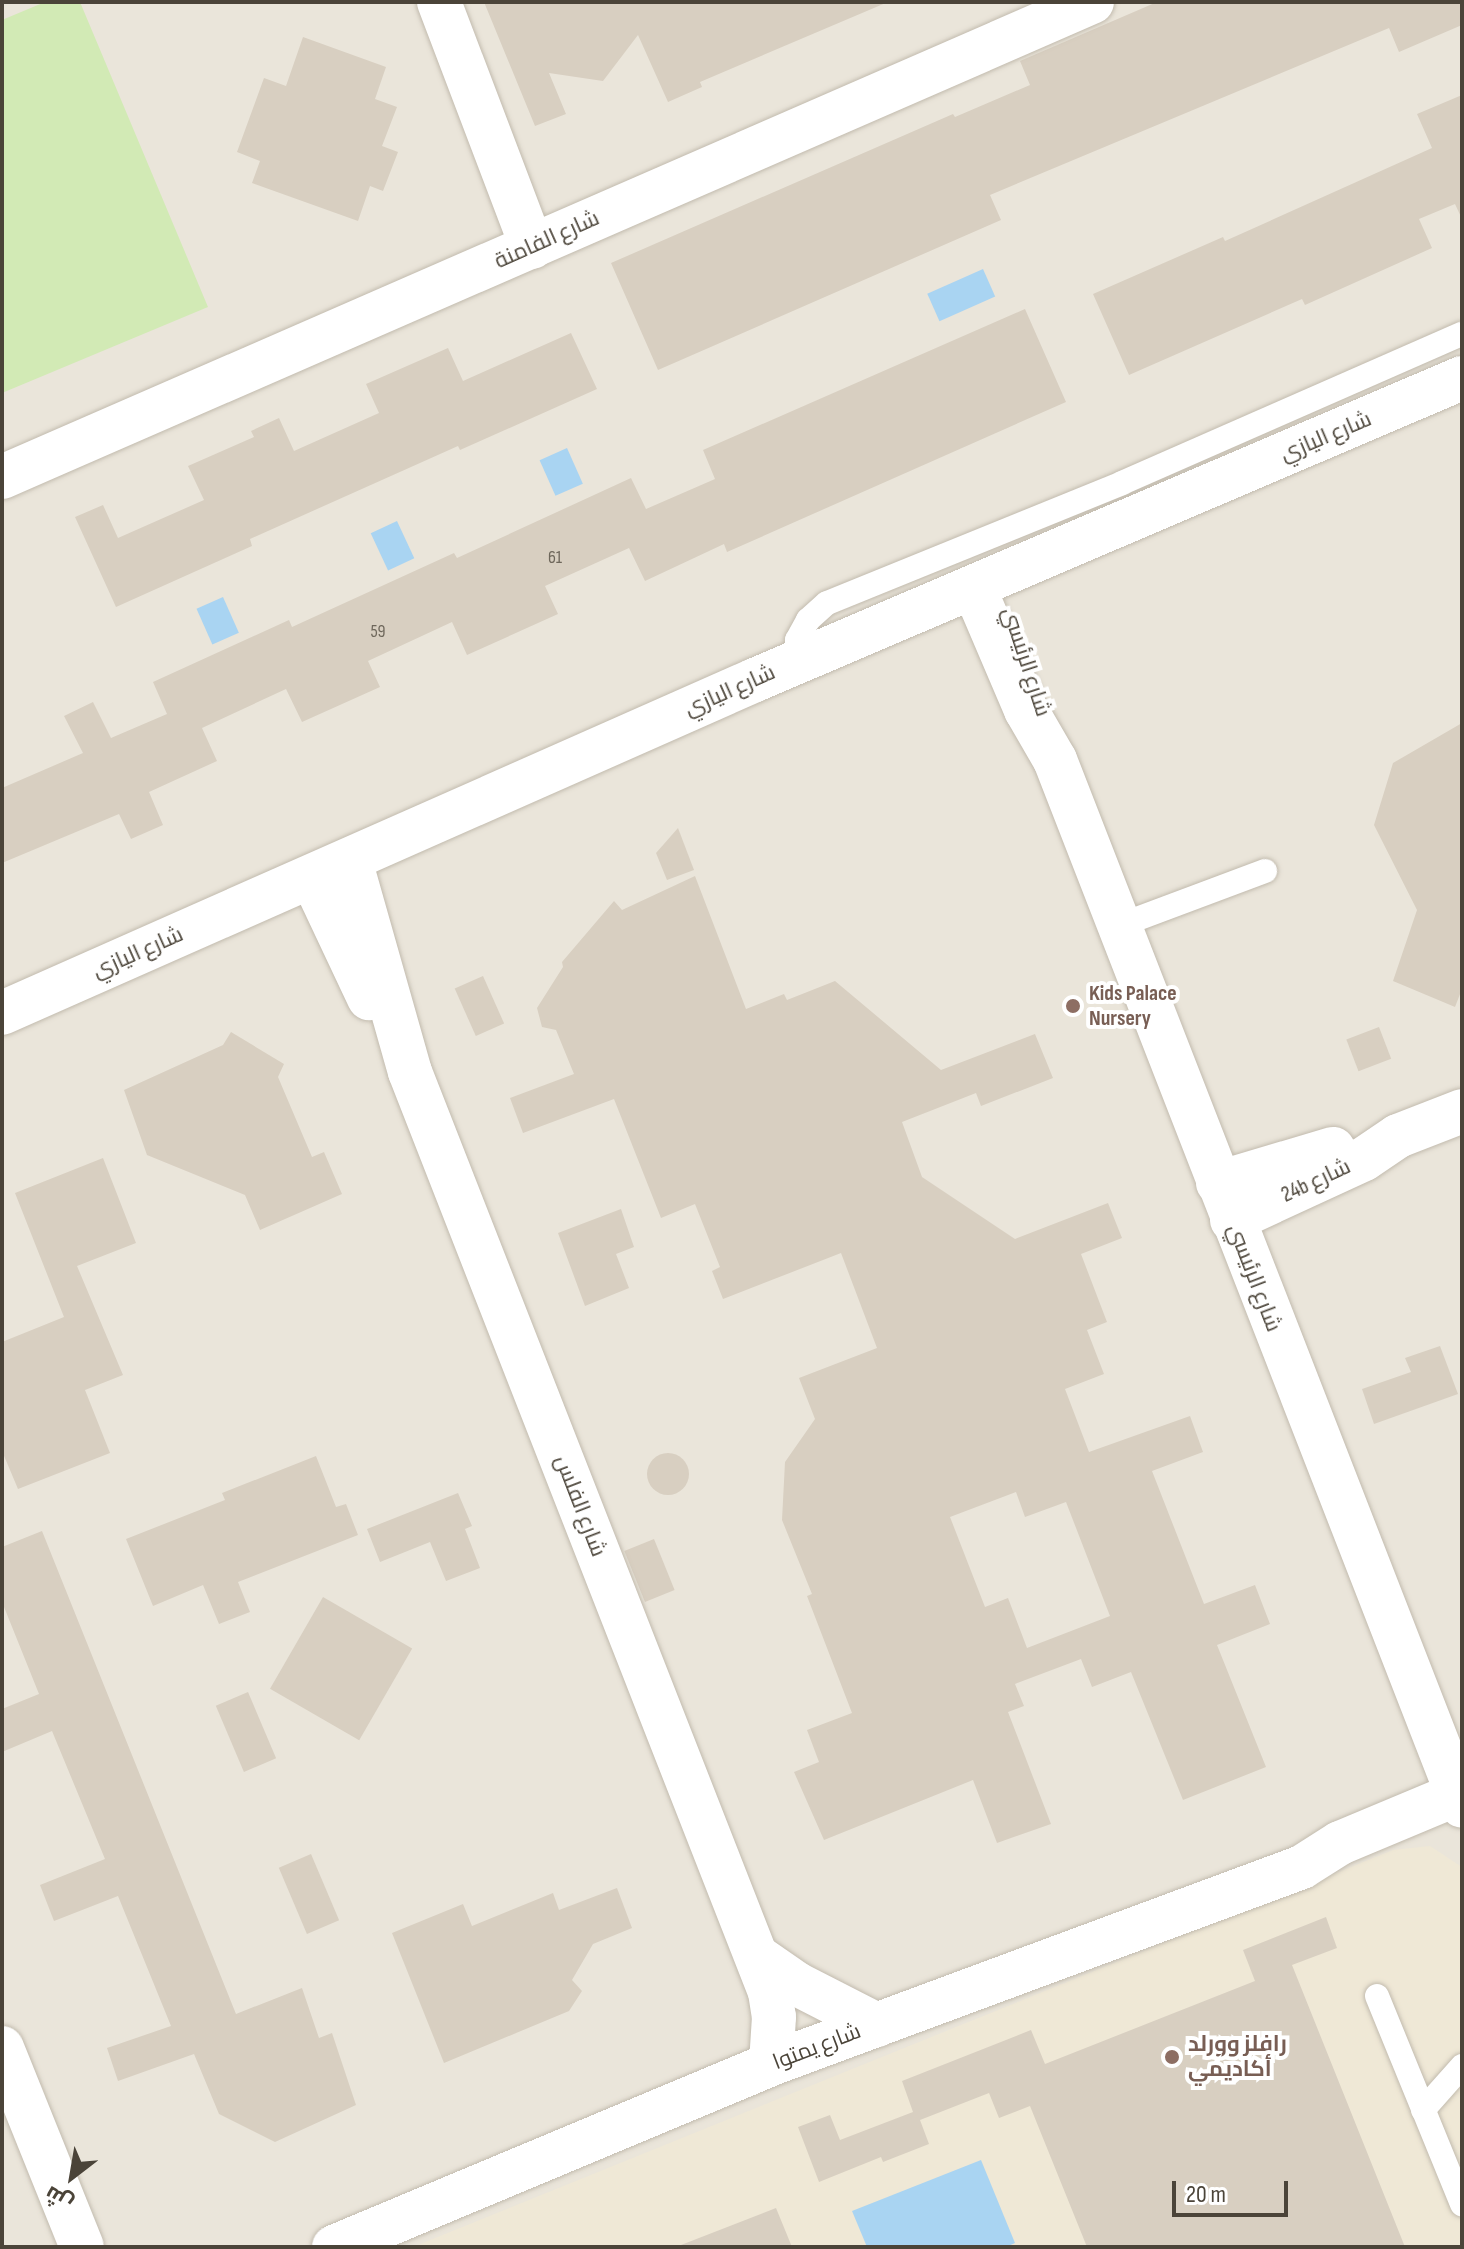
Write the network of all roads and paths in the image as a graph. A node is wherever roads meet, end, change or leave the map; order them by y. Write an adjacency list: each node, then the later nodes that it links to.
1 (439, 2): 3 (street)
2 (1092, 2): 3 (street, شارع الفامنة)
3 (532, 247): 6 (street, شارع الفامنة)
4 (1462, 334): 7 (lane)
5 (1462, 378): 7 (street, شارع اليازي)
6 (2, 477)
7 (1130, 500): 8 (street, شارع اليازي); 9 (lane)
8 (986, 583): 9 (street, شارع اليازي); 12 (street, شارع الرئيسي)
9 (797, 662): 10 (street, شارع اليازي)
10 (331, 868): 13 (street, شارع اليازي); 17 (street, شارع الفلس)
11 (1265, 871): 12 (lane)
12 (1118, 926): 15 (street, شارع الرئيسي)
13 (2, 1013)
14 (1462, 1111): 15 (street, 24b شارع)
15 (1225, 1202): 16 (street, شارع الرئيسي)
16 (1460, 1810): 19 (street, شارع يمتوا)
17 (758, 1957): 19 (street); 21 (street, شارع الفلس)
18 (1377, 1996): 23 (lane)
19 (877, 2025): 21 (street, شارع يمتوا)
20 (2, 2048): 25 (street)
21 (771, 2064): 26 (street, شارع يمتوا)
22 (1462, 2066): 23 (lane)
23 (1423, 2110): 24 (lane)
24 (1462, 2204)
25 (82, 2247)
26 (334, 2247)

